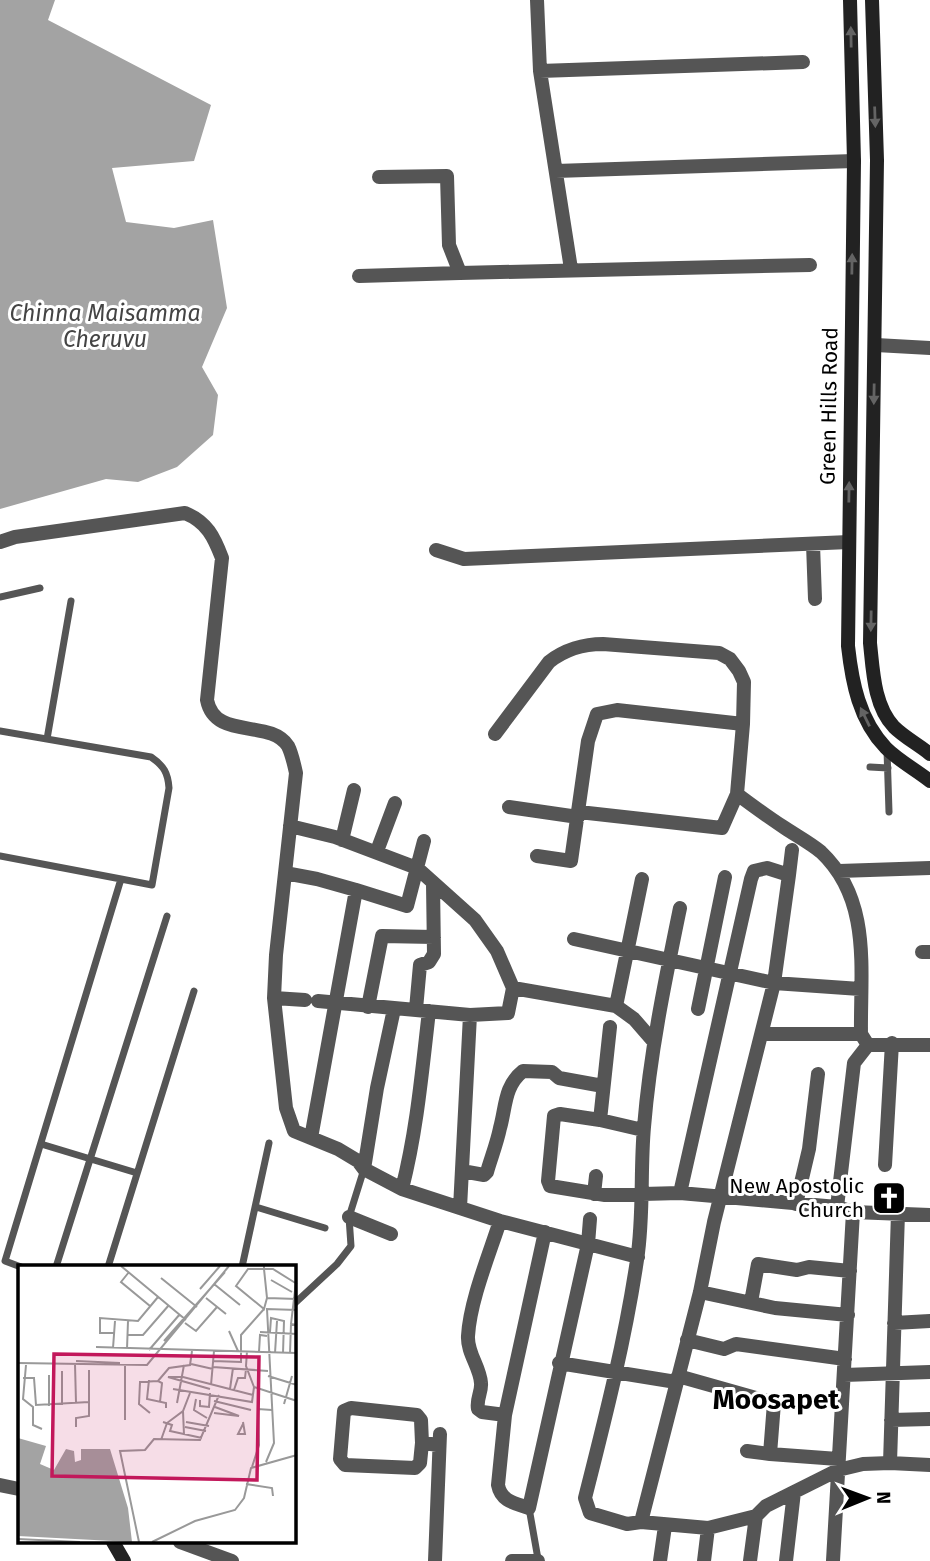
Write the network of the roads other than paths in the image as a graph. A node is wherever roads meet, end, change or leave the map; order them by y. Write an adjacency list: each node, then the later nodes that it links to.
1 (537, 0): 5 (street)
2 (850, 0): 6 (street, Green Hills Road, one-way to 2)
3 (872, 0): 13 (street, one-way to 13)
4 (803, 62): 5 (street)
5 (540, 71): 7 (street)
6 (854, 161): 7 (street); 16 (street, Green Hills Road, one-way to 6)
7 (555, 171): 10 (street)
8 (379, 177): 11 (street)
9 (810, 265): 10 (street)
10 (571, 270): 11 (street)
11 (460, 273): 12 (street)
12 (359, 276)
13 (876, 345): 14 (street); 28 (street, one-way to 28)
14 (930, 348)
15 (0, 542): 38 (street)
16 (849, 542): 17 (street); 27 (street, Green Hills Road, one-way to 16)
17 (813, 544): 18 (street); 21 (street)
18 (436, 550)
19 (40, 588): 20 (lane)
20 (0, 597)
21 (815, 599)
22 (71, 601): 26 (lane)
23 (743, 724): 25 (street); 33 (street); 37 (street)
24 (0, 731): 26 (lane)
25 (495, 734)
26 (47, 739): 51 (lane)
27 (887, 749): 30 (lane); 31 (street, Green Hills Road)
28 (930, 754)
29 (870, 768): 30 (lane)
30 (883, 770): 36 (lane)
31 (930, 781)
32 (354, 790): 39 (street)
33 (737, 794): 37 (street); 41 (street)
34 (394, 803): 42 (street)
35 (509, 807): 37 (street)
36 (889, 812)
37 (579, 815): 44 (street)
38 (290, 826): 39 (street); 48 (street)
39 (342, 840): 42 (street)
40 (424, 841): 46 (street)
41 (793, 843): 47 (street); 49 (street)
42 (377, 851): 46 (street)
43 (0, 856): 51 (lane)
44 (537, 856)
45 (930, 868): 47 (street)
46 (417, 869): 53 (street); 54 (street)
47 (839, 871): 65 (street)
48 (285, 873): 54 (street); 67 (street)
49 (789, 875): 62 (street); 63 (street)
50 (725, 877): 61 (street)
51 (121, 879): 87 (lane)
52 (642, 879): 59 (street)
53 (433, 884): 57 (street); 64 (street)
54 (356, 890): 68 (street)
55 (680, 908): 60 (street)
56 (167, 916): 88 (lane)
57 (434, 937): 70 (street); 73 (street)
58 (574, 939): 59 (street)
59 (627, 950): 60 (street); 69 (street)
60 (670, 960): 61 (street); 78 (street)
61 (707, 969): 62 (street); 72 (street)
62 (729, 974): 63 (street); 95 (street)
63 (774, 983): 65 (street); 76 (street)
64 (513, 988): 69 (street); 74 (street)
65 (860, 989): 77 (street)
66 (194, 991): 92 (lane)
67 (274, 998): 68 (street); 85 (street)
68 (336, 1002): 70 (street); 85 (street)
69 (616, 1006): 78 (street)
70 (368, 1007): 71 (street)
71 (394, 1009): 73 (street); 90 (street)
72 (698, 1009)
73 (422, 1010): 74 (street); 94 (street)
74 (470, 1015): 91 (street)
75 (610, 1027): 82 (street)
76 (762, 1034): 77 (street); 98 (street)
77 (865, 1040): 79 (street); 101 (street)
78 (654, 1042): 84 (street)
79 (892, 1044): 80 (street); 89 (street)
80 (930, 1045)
81 (818, 1074): 99 (street)
82 (603, 1086): 83 (street); 91 (street)
83 (600, 1120): 84 (street); 96 (street)
84 (643, 1130): 97 (street)
85 (311, 1138): 90 (street)
86 (269, 1143): 100 (lane)
87 (41, 1144): 88 (lane); 114 (lane)
88 (90, 1158): 92 (lane); 115 (lane)
89 (885, 1166)
90 (364, 1169): 94 (street); 106 (lane)
91 (462, 1171): 102 (street)
92 (137, 1173): 116 (lane)
93 (596, 1176): 96 (street)
94 (402, 1189): 102 (street)
95 (680, 1193): 97 (street); 98 (street)
96 (594, 1194): 97 (street)
97 (642, 1195): 113 (street)
98 (721, 1198): 99 (street); 119 (street)
99 (796, 1204): 101 (street)
100 (256, 1207): 109 (lane); 117 (lane)
101 (837, 1207): 103 (street)
102 (460, 1208): 108 (street)
103 (853, 1212): 104 (street); 118 (street)
104 (898, 1213): 105 (street); 124 (street)
105 (930, 1215)
106 (349, 1217): 111 (street); 120 (lane)
107 (590, 1219): 112 (street)
108 (500, 1221): 110 (street); 133 (street)
109 (325, 1228)
110 (545, 1232): 112 (street); 133 (street)
111 (391, 1234)
112 (588, 1244): 113 (street); 127 (street)
113 (638, 1257): 128 (street)
114 (3, 1260)
115 (57, 1265)
116 (109, 1265)
117 (242, 1265)
118 (850, 1271): 121 (street); 122 (street)
119 (700, 1292): 121 (street); 125 (street)
120 (296, 1302)
121 (751, 1302): 122 (street)
122 (848, 1315): 126 (street)
123 (930, 1321): 124 (street)
124 (894, 1322): 130 (street)
125 (687, 1340): 126 (street); 132 (street)
126 (845, 1359): 131 (street)
127 (559, 1363): 128 (street); 145 (street)
128 (617, 1372): 132 (street); 147 (street)
129 (930, 1372): 130 (street)
130 (892, 1373): 131 (street); 134 (street)
131 (844, 1375): 140 (street)
132 (677, 1379): 138 (street); 147 (street)
133 (505, 1415): 145 (street)
134 (891, 1419): 135 (street); 139 (street)
135 (930, 1419)
136 (422, 1443): 136 (street); 155 (street)
137 (747, 1451): 138 (street)
138 (769, 1454): 140 (street)
139 (890, 1463): 140 (street); 141 (street)
140 (838, 1464): 144 (street); 161 (street)
141 (930, 1465)
142 (0, 1485): 143 (street)
143 (18, 1489)
144 (794, 1492): 146 (street); 160 (street)
145 (529, 1508): 152 (lane)
146 (756, 1516): 149 (street); 159 (street)
147 (641, 1522): 148 (street)
148 (665, 1525): 149 (street); 157 (street)
149 (708, 1528): 158 (street)
150 (112, 1544): 153 (street)
151 (185, 1544): 154 (street)
152 (538, 1560): 156 (street)
153 (124, 1561)
154 (232, 1561)
155 (435, 1561)
156 (512, 1561)
157 (660, 1561)
158 (704, 1561)
159 (750, 1561)
160 (786, 1561)
161 (833, 1561)

